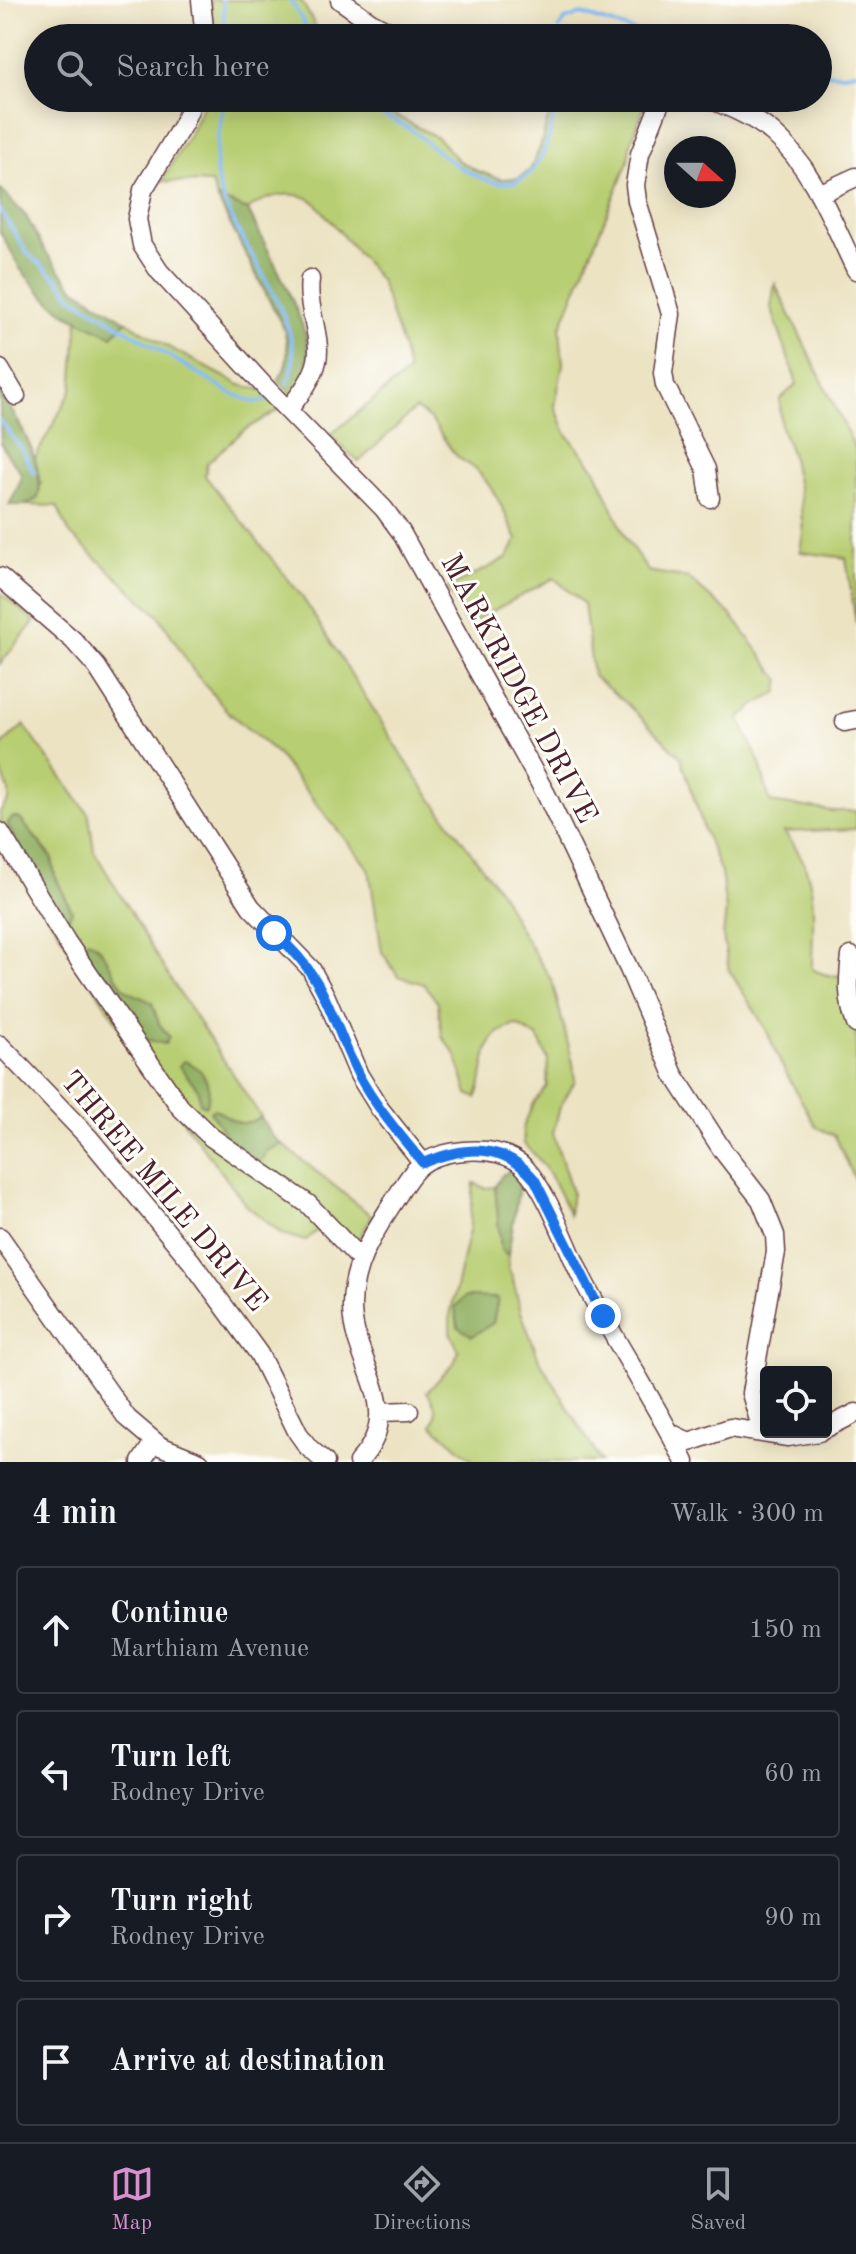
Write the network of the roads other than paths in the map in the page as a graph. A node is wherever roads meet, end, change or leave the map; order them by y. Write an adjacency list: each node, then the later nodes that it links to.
1 (201, 0): 3 (street)
2 (340, 0): 4 (street)
3 (204, 24)
4 (375, 24)
5 (188, 112): 14 (street, MARKRIDGE DRIVE)
6 (656, 112): 15 (street)
7 (740, 112): 9 (street)
8 (856, 177): 9 (street)
9 (819, 194): 10 (street)
10 (856, 270)
11 (310, 279): 14 (street)
12 (0, 369): 13 (street)
13 (16, 396)
14 (288, 410): 24 (street, MARKRIDGE DRIVE)
15 (710, 498)
16 (0, 577): 21 (street)
17 (0, 832): 23 (street)
18 (851, 956): 19 (street)
19 (856, 1024)
20 (0, 1045): 36 (street, THREE MILE DRIVE)
21 (423, 1163): 23 (street); 32 (street)
22 (0, 1237): 33 (street)
23 (361, 1260): 26 (street)
24 (753, 1372): 28 (street, MARKRIDGE DRIVE); 31 (street, MARKRIDGE DRIVE)
25 (409, 1411): 26 (street)
26 (380, 1412): 37 (street)
27 (856, 1413): 29 (street)
28 (760, 1419)
29 (832, 1425)
30 (760, 1431): 31 (street)
31 (718, 1432): 32 (street)
32 (670, 1433): 38 (street)
33 (154, 1442): 34 (street); 35 (street)
34 (141, 1462)
35 (200, 1462)
36 (325, 1462)
37 (358, 1462)
38 (685, 1462)

